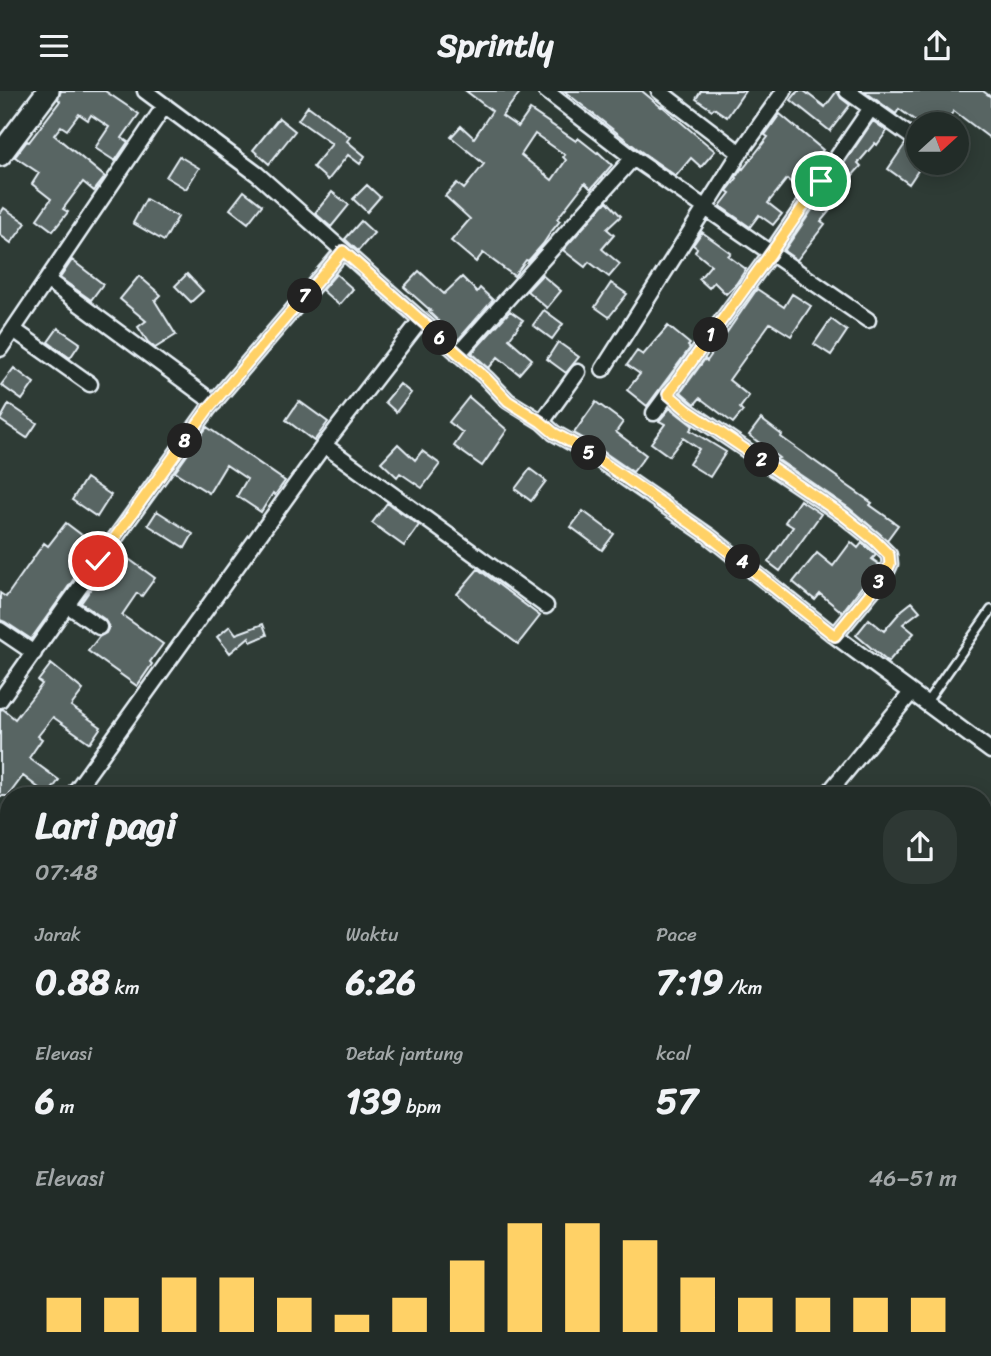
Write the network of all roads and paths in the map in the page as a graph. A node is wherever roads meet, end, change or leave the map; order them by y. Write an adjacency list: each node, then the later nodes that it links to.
1 (48, 91): 11 (main road)
2 (145, 91): 7 (street)
3 (546, 91): 12 (street)
4 (659, 91): 10 (street)
5 (784, 91): 10 (street)
6 (847, 91): 8 (street)
7 (165, 105): 14 (street); 16 (street)
8 (871, 109): 9 (street); 15 (street)
9 (906, 133)
10 (740, 153): 13 (street)
11 (0, 155)
12 (633, 158): 13 (street); 21 (street)
13 (705, 209): 15 (street); 22 (street)
14 (343, 251): 18 (street); 26 (street)
15 (771, 253): 17 (street); 25 (street)
16 (47, 280): 19 (street); 26 (street)
17 (868, 320)
18 (420, 321): 21 (street); 29 (street)
19 (14, 330): 20 (street); 24 (street)
20 (0, 349)
21 (458, 354): 28 (street)
22 (603, 369)
23 (578, 372): 28 (street)
24 (90, 384)
25 (668, 394): 27 (street); 35 (street)
26 (214, 403): 30 (street)
27 (654, 413)
28 (541, 422): 35 (street)
29 (324, 445): 31 (street); 41 (street)
30 (66, 605): 33 (street); 36 (street)
31 (547, 606)
32 (991, 610): 39 (lane)
33 (99, 627)
34 (0, 630): 36 (street)
35 (835, 636): 37 (street)
36 (34, 653): 38 (street)
37 (911, 693): 39 (street); 42 (street)
38 (0, 700)
39 (926, 703): 40 (street)
40 (991, 751)
41 (78, 787)
42 (833, 787)

